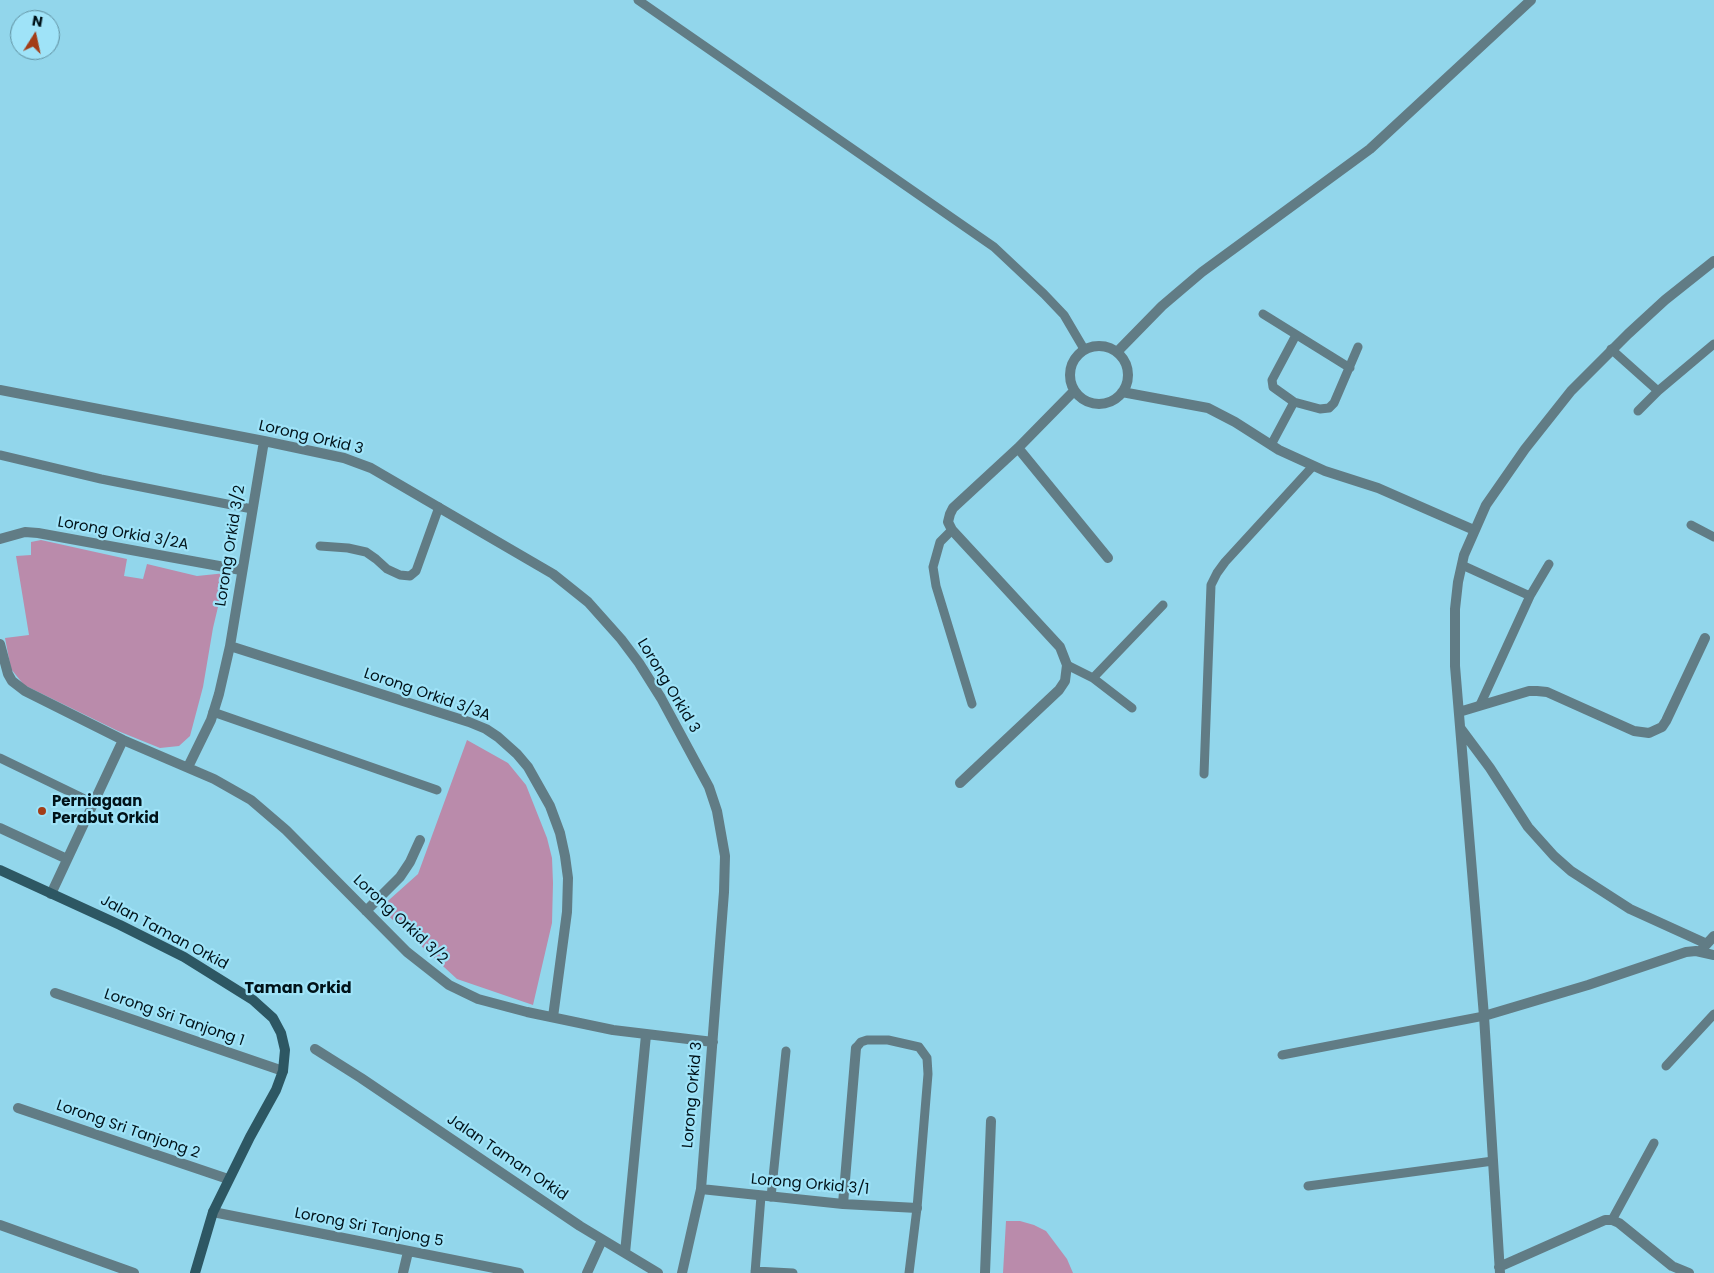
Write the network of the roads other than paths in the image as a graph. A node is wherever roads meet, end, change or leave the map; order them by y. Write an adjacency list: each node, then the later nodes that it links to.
1 (638, 0): 8 (lane)
2 (1531, 0): 10 (street)
3 (1714, 262): 9 (street)
4 (1263, 314): 5 (lane)
5 (1296, 334): 11 (lane); 16 (lane)
6 (1714, 344): 14 (lane)
7 (1358, 348): 11 (lane)
8 (1084, 349): 10 (street); 13 (street)
9 (1612, 349): 14 (lane); 27 (street)
10 (1117, 352): 15 (street)
11 (1350, 368): 16 (lane)
12 (0, 390): 18 (street, Lorong Orkid 3)
13 (1074, 391): 15 (street); 20 (street)
14 (1658, 391): 17 (lane)
15 (1122, 392): 19 (street)
16 (1294, 402): 19 (lane)
17 (1638, 411)
18 (264, 441): 23 (street, Lorong Orkid 3); 24 (street, Lorong Orkid 3/2)
19 (1271, 445): 22 (street)
20 (1018, 448): 26 (street); 31 (street)
21 (0, 455): 24 (lane)
22 (1313, 466): 27 (street); 51 (lane)
23 (439, 507): 30 (lane); 68 (street, Lorong Orkid 3)
24 (252, 509): 34 (street, Lorong Orkid 3/2)
25 (1691, 525): 28 (lane)
26 (952, 530): 40 (street); 42 (lane)
27 (1474, 530): 33 (street)
28 (1714, 537)
29 (0, 539): 34 (street, Lorong Orkid 3/2A)
30 (320, 546)
31 (1108, 558)
32 (1549, 564): 35 (lane)
33 (1462, 565): 35 (lane); 46 (street)
34 (242, 570): 39 (street, Lorong Orkid 3/2)
35 (1530, 596): 43 (lane)
36 (1163, 605): 41 (lane)
37 (1705, 638): 43 (street)
38 (0, 644): 48 (street, Lorong Orkid 3/2)
39 (230, 646): 45 (street, Lorong Orkid 3/2); 66 (street, Lorong Orkid 3/3A)
40 (1066, 665): 41 (lane); 52 (street)
41 (1093, 678): 44 (lane)
42 (972, 704)
43 (1480, 705): 46 (street)
44 (1132, 708)
45 (213, 712): 50 (street, Lorong Orkid 3/2); 53 (lane)
46 (1458, 712): 47 (street)
47 (1460, 728): 61 (street); 65 (street)
48 (122, 740): 50 (street, Lorong Orkid 3/2); 54 (street)
49 (0, 758): 54 (lane)
50 (188, 767): 60 (street, Lorong Orkid 3/2)
51 (1204, 774)
52 (960, 783)
53 (438, 790)
54 (93, 803): 57 (street)
55 (0, 828): 57 (street)
56 (420, 840): 60 (street)
57 (67, 859): 59 (street)
58 (0, 870): 59 (main road, Jalan Taman Orkid)
59 (51, 894): 74 (main road, Jalan Taman Orkid)
60 (366, 911): 66 (street, Lorong Orkid 3/2)
61 (1707, 944): 62 (street); 65 (street)
62 (1714, 955)
63 (55, 993): 74 (street, Lorong Sri Tanjong 1)
64 (1714, 1014): 73 (lane)
65 (1484, 1016): 72 (lane); 78 (street)
66 (552, 1017): 67 (street, Lorong Orkid 3/2)
67 (646, 1035): 68 (street, Lorong Orkid 3/2); 90 (street)
68 (713, 1042): 81 (street, Lorong Orkid 3)
69 (856, 1048): 83 (street); 84 (lane)
70 (315, 1049): 88 (street, Jalan Taman Orkid)
71 (786, 1051): 82 (lane)
72 (1282, 1055)
73 (1666, 1066)
74 (283, 1071): 79 (main road, Jalan Taman Orkid)
75 (18, 1108): 79 (street, Lorong Sri Tanjong 2)
76 (991, 1121): 102 (street)
77 (1654, 1143): 86 (lane)
78 (1493, 1161): 80 (lane); 91 (street)
79 (228, 1179): 85 (main road, Jalan Taman Orkid)
80 (1308, 1186)
81 (701, 1189): 82 (street, Lorong Orkid 3/1); 99 (street, Lorong Orkid 3)
82 (766, 1196): 83 (street, Lorong Orkid 3/1); 92 (lane)
83 (843, 1204): 84 (street, Lorong Orkid 3/1)
84 (917, 1208): 101 (lane)
85 (213, 1212): 89 (street, Lorong Sri Tanjong 5); 94 (main road, Jalan Taman Orkid)
86 (1612, 1220): 91 (street); 103 (street)
87 (0, 1226): 93 (street)
88 (602, 1240): 90 (street, Jalan Taman Orkid); 97 (street)
89 (408, 1252): 95 (street); 96 (street, Lorong Sri Tanjong 5)
90 (626, 1253): 98 (street, Jalan Taman Orkid)
91 (1500, 1270)
92 (755, 1272): 100 (lane)
93 (134, 1273)
94 (195, 1273)
95 (403, 1273)
96 (519, 1273)
97 (587, 1273)
98 (658, 1273)
99 (682, 1273)
100 (793, 1273)
101 (910, 1273)
102 (985, 1273)
103 (1689, 1273)

